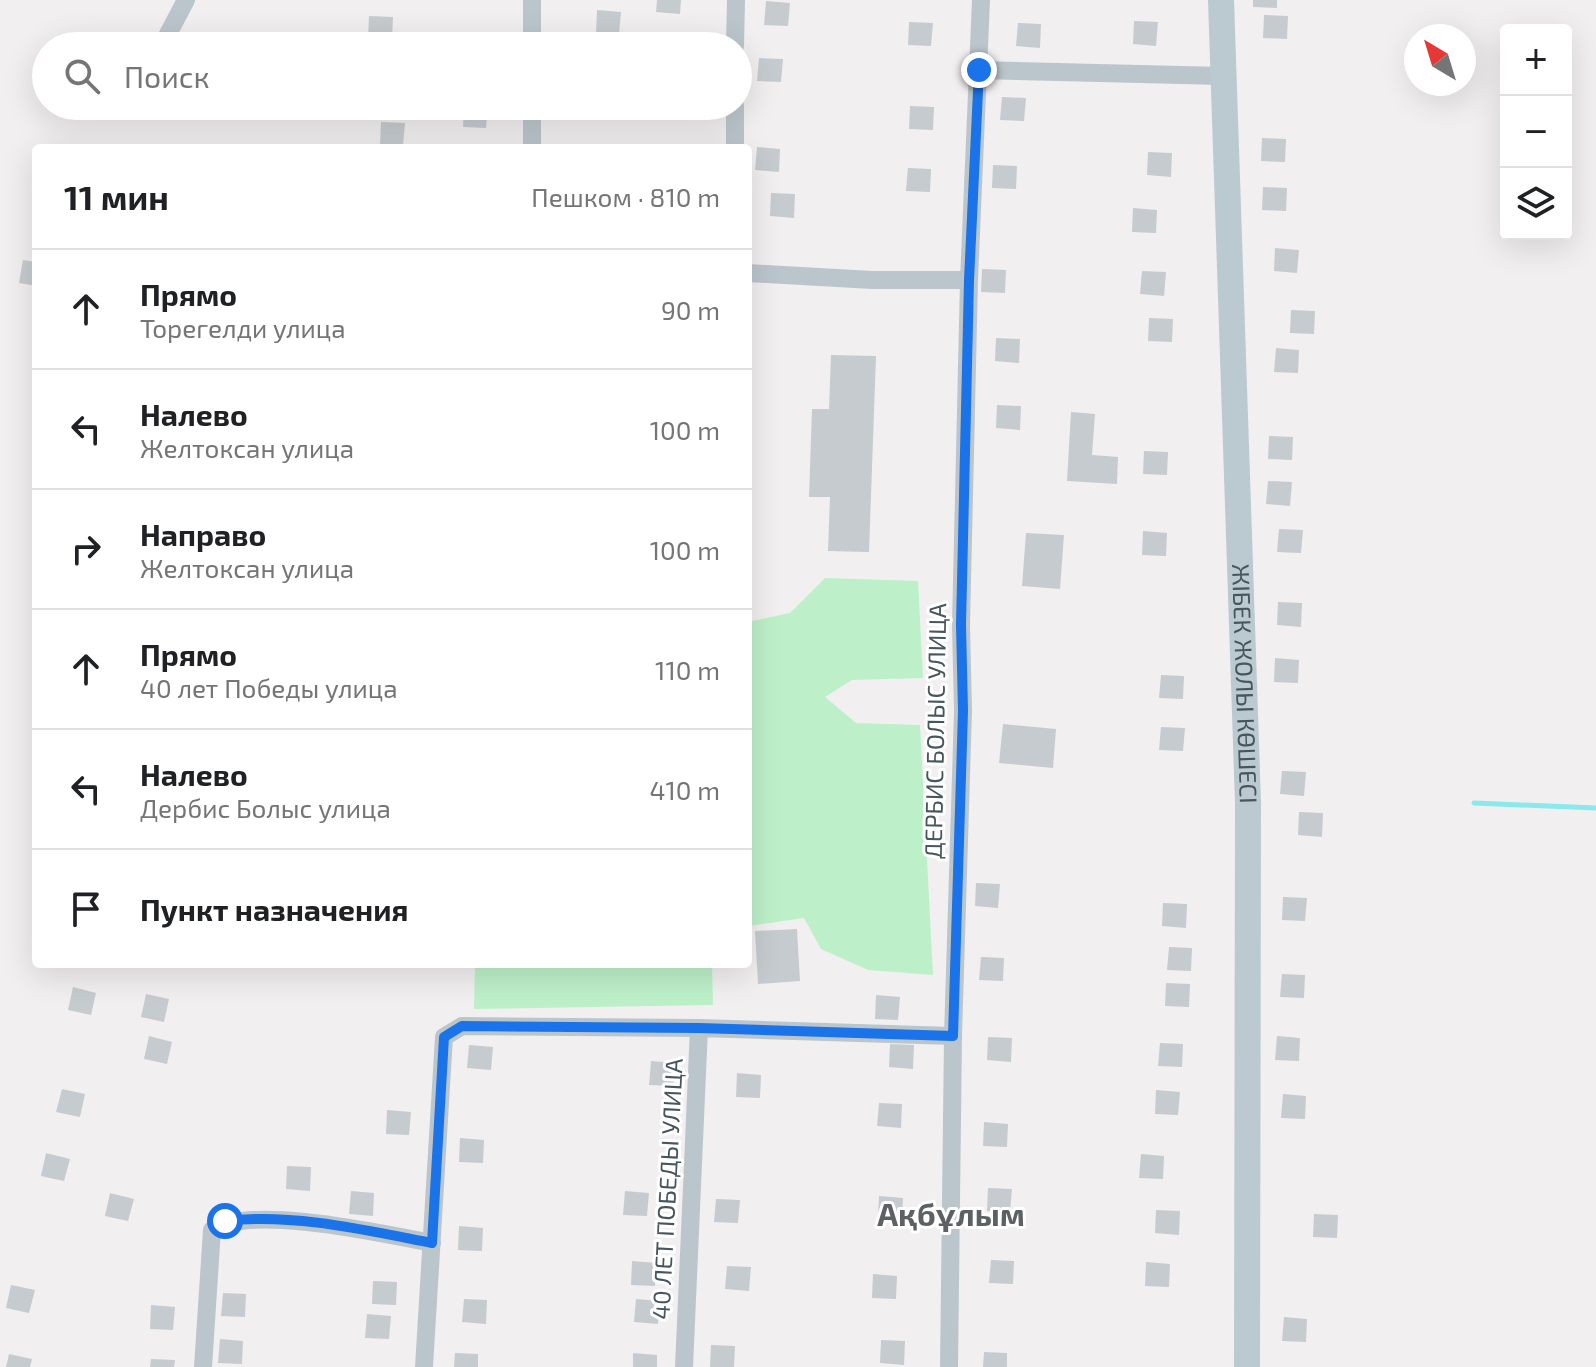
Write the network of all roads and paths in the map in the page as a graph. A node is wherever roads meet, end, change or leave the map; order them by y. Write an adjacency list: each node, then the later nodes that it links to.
1 (186, 0): 6 (street)
2 (532, 0): 7 (street)
3 (736, 0): 8 (street)
4 (981, 0): 9 (street, ДЕРБИС БОЛЫС УЛИЦА)
5 (1221, 0): 10 (street, ЖІБЕК ЖОЛЫ КӨШЕСІ)
6 (169, 32)
7 (532, 32)
8 (735, 32)
9 (979, 70): 10 (street); 16 (street, ДЕРБИС БОЛЫС УЛИЦА)
10 (1223, 76): 24 (street, ЖІБЕК ЖОЛЫ КӨШЕСІ)
11 (532, 120): 13 (street)
12 (735, 120): 14 (street)
13 (532, 144)
14 (735, 144)
15 (752, 273): 16 (street)
16 (969, 280): 18 (street, ДЕРБИС БОЛЫС УЛИЦА)
17 (699, 1028): 18 (street, 40 ЛЕТ ПОБЕДЫ УЛИЦА); 19 (street); 22 (street, 40 ЛЕТ ПОБЕДЫ УЛИЦА)
18 (953, 1036): 23 (street, ДЕРБИС БОЛЫС УЛИЦА)
19 (432, 1243): 20 (street); 21 (street)
20 (203, 1367)
21 (424, 1367)
22 (684, 1367)
23 (949, 1367)
24 (1247, 1367)

